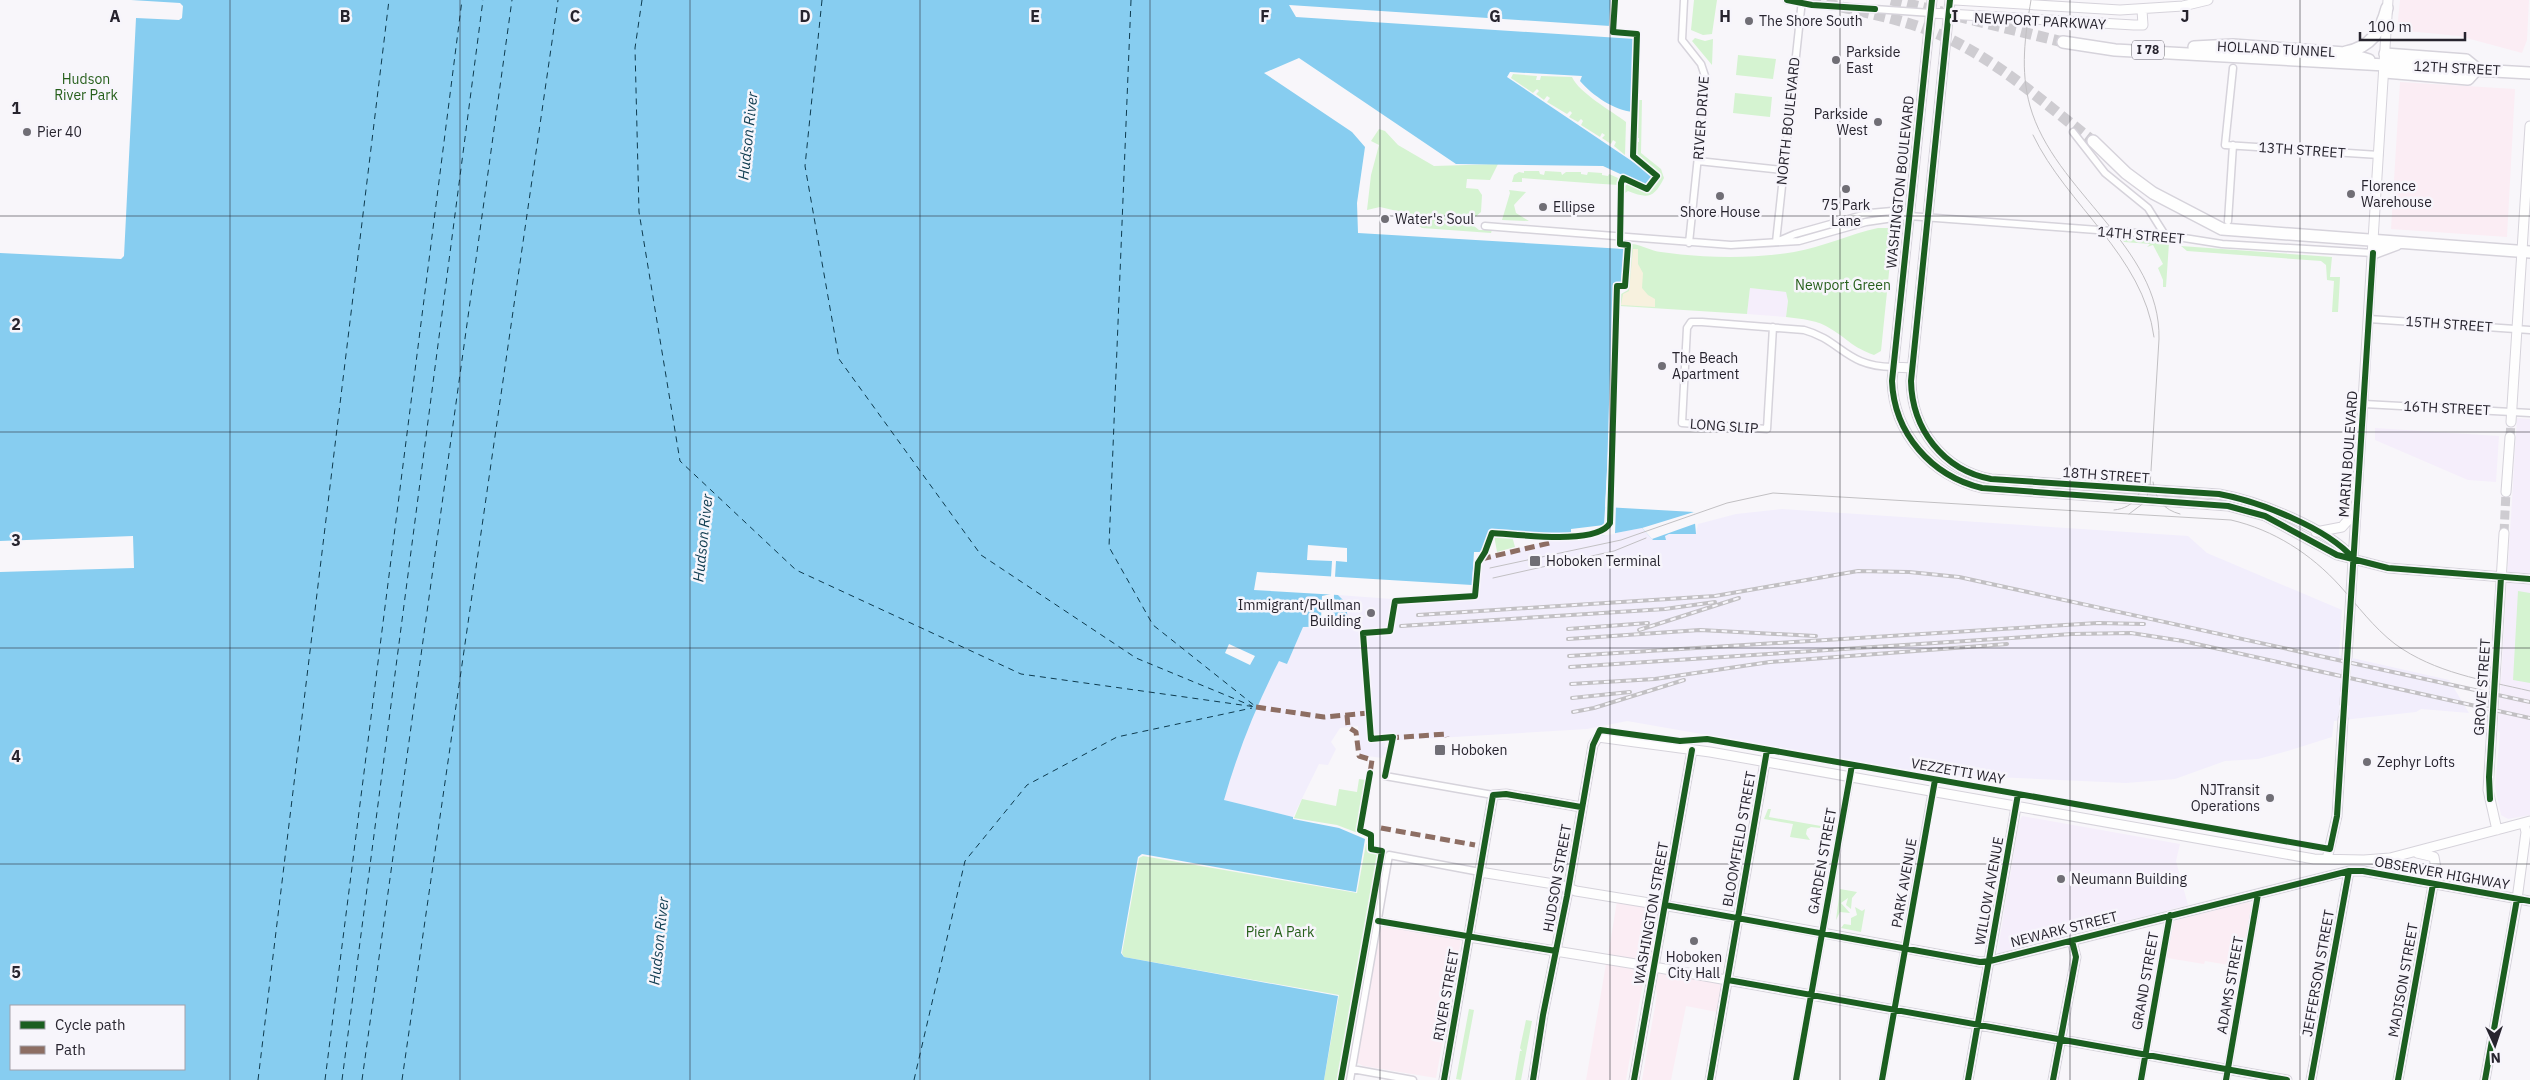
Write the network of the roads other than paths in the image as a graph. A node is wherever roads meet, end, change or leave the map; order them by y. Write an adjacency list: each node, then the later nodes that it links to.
1 (1684, 0): 23 (street, RIVER DRIVE)
2 (1787, 0): 7 (street, NEWPORT PARKWAY)
3 (1932, 0): 10 (street, WASHINGTON BOULEVARD)
4 (1950, 0): 11 (street)
5 (1955, 0): 9 (street, NEWPORT PARKWAY)
6 (2208, 0): 9 (street, NEWPORT PARKWAY)
7 (1802, 2): 10 (street, NEWPORT PARKWAY); 24 (street, NORTH BOULEVARD)
8 (2387, 2): 14 (highway); 15 (street, MARIN BOULEVARD)
9 (2142, 5): 11 (street, NEWPORT PARKWAY)
10 (1931, 13): 11 (street, NEWPORT PARKWAY); 25 (street, WASHINGTON BOULEVARD)
11 (1948, 15): 26 (street)
12 (2063, 42): 13 (highway, HOLLAND TUNNEL / I 78)
13 (2144, 50): 14 (highway, HOLLAND TUNNEL / I 78); 15 (highway, HOLLAND TUNNEL / I 78)
14 (2345, 53): 15 (highway, HOLLAND TUNNEL / I 78)
15 (2383, 63): 17 (highway, 12TH STREET / I 78); 22 (street, MARIN BOULEVARD)
16 (2233, 68): 21 (street, 13TH STREET)
17 (2530, 73)
18 (2530, 126): 34 (street)
19 (2073, 132): 29 (street)
20 (2093, 141): 28 (highway)
21 (2233, 145): 22 (street, 13TH STREET); 28 (street)
22 (2379, 155): 30 (street, MARIN BOULEVARD)
23 (1698, 161): 24 (street); 33 (street, RIVER DRIVE)
24 (1783, 170): 31 (street, NORTH BOULEVARD)
25 (1909, 216): 26 (street, 14TH STREET); 31 (street, 14TH STREET); 40 (street, WASHINGTON BOULEVARD)
26 (1928, 217): 29 (street, 14TH STREET); 41 (street)
27 (1485, 226): 33 (street, 14TH STREET)
28 (2228, 226): 30 (highway)
29 (2165, 235): 35 (street, 14TH STREET)
30 (2374, 241): 32 (highway); 35 (street, MARIN BOULEVARD)
31 (1776, 242): 33 (street, 14TH STREET)
32 (2399, 243): 34 (highway); 35 (highway)
33 (1689, 244)
34 (2526, 251): 38 (street)
35 (2373, 253): 36 (street, MARIN BOULEVARD)
36 (2369, 319): 38 (street, 15TH STREET); 42 (street, MARIN BOULEVARD)
37 (1773, 327): 37 (street, LONG SLIP); 40 (street)
38 (2516, 329): 39 (street, 15TH STREET); 43 (street)
39 (2530, 330)
40 (1893, 367): 41 (street); 49 (street, 18TH STREET)
41 (1912, 368): 47 (street, 18TH STREET)
42 (2364, 404): 43 (street, 16TH STREET); 50 (street, MARIN BOULEVARD)
43 (2511, 412): 44 (street, 16TH STREET); 45 (street)
44 (2530, 414)
45 (2511, 422)
46 (2510, 437): 48 (street)
47 (2112, 488): 49 (street); 51 (street, 18TH STREET)
48 (2506, 492)
49 (2112, 498): 53 (street, 18TH STREET)
50 (2356, 510): 51 (street); 53 (street, MARIN BOULEVARD)
51 (2315, 532): 53 (street, 18TH STREET)
52 (2504, 533): 54 (street, GROVE STREET)
53 (2354, 558): 54 (street, 18TH STREET); 56 (street, MARIN BOULEVARD)
54 (2501, 577): 55 (street, 18TH STREET); 68 (street, GROVE STREET)
55 (2530, 579)
56 (2347, 657)
57 (2343, 719): 70 (street)
58 (1595, 738): 59 (street, OBSERVER HIGHWAY); 65 (street, HUDSON STREET)
59 (1692, 750): 60 (street, OBSERVER HIGHWAY); 78 (street, WASHINGTON STREET)
60 (1765, 762): 62 (street, OBSERVER HIGHWAY); 80 (street, BLOOMFIELD STREET)
61 (1385, 776): 64 (street)
62 (1850, 777): 63 (street, OBSERVER HIGHWAY); 82 (street, GARDEN STREET)
63 (1932, 792): 66 (street, OBSERVER HIGHWAY); 85 (street, PARK AVENUE)
64 (1493, 795): 65 (street); 72 (street, RIVER STREET)
65 (1581, 806): 74 (street, HUDSON STREET)
66 (2016, 807): 70 (street, OBSERVER HIGHWAY); 87 (street, WILLOW AVENUE)
67 (2527, 822): 68 (street); 76 (street)
68 (2497, 830): 69 (street)
69 (2412, 852): 70 (street, OBSERVER HIGHWAY); 73 (street, MADISON STREET)
70 (2327, 859)
71 (2349, 871): 73 (street, OBSERVER HIGHWAY); 75 (street, NEWARK STREET); 110 (street, JEFFERSON STREET)
72 (1480, 872): 74 (street, NEWARK STREET); 81 (street, NEWARK STREET); 83 (street, RIVER STREET)
73 (2433, 884): 76 (street, OBSERVER HIGHWAY); 111 (street, MADISON STREET)
74 (1568, 888): 78 (street, NEWARK STREET); 86 (street, HUDSON STREET)
75 (2258, 894): 79 (street, NEWARK STREET); 96 (street, ADAMS STREET)
76 (2517, 899): 77 (street, OBSERVER HIGHWAY); 112 (street)
77 (2530, 901)
78 (1665, 906): 80 (street, NEWARK STREET); 88 (street, WASHINGTON STREET)
79 (2170, 915): 84 (street, NEWARK STREET); 94 (street, GRAND STREET)
80 (1738, 918): 82 (street, NEWARK STREET); 89 (street, BLOOMFIELD STREET)
81 (1378, 920): 83 (street); 95 (street)
82 (1822, 932): 85 (street, NEWARK STREET); 90 (street, GARDEN STREET)
83 (1469, 936): 86 (street); 99 (street, RIVER STREET)
84 (2072, 941): 87 (street, NEWARK STREET); 93 (street)
85 (1906, 949): 87 (street, NEWARK STREET); 91 (street, PARK AVENUE)
86 (1556, 952): 88 (street); 100 (street, HUDSON STREET)
87 (1990, 961): 92 (street, WILLOW AVENUE)
88 (1654, 967): 89 (street); 101 (street, WASHINGTON STREET)
89 (1728, 980): 90 (street); 102 (street, BLOOMFIELD STREET)
90 (1811, 995): 91 (street); 103 (street, GARDEN STREET)
91 (1895, 1010): 92 (street); 104 (street, PARK AVENUE)
92 (1978, 1025): 93 (street); 105 (street, WILLOW AVENUE)
93 (2060, 1040): 94 (street); 106 (street)
94 (2145, 1055): 96 (street); 107 (street, GRAND STREET)
95 (1352, 1069): 97 (street); 98 (street)
96 (2228, 1070): 108 (street, ADAMS STREET); 109 (street)
97 (1350, 1080)
98 (1413, 1080)
99 (1444, 1080)
100 (1533, 1080)
101 (1634, 1080)
102 (1710, 1080)
103 (1796, 1080)
104 (1882, 1080)
105 (1968, 1080)
106 (2053, 1080)
107 (2140, 1080)
108 (2226, 1080)
109 (2287, 1080)
110 (2312, 1080)
111 (2398, 1080)
112 (2485, 1080)

